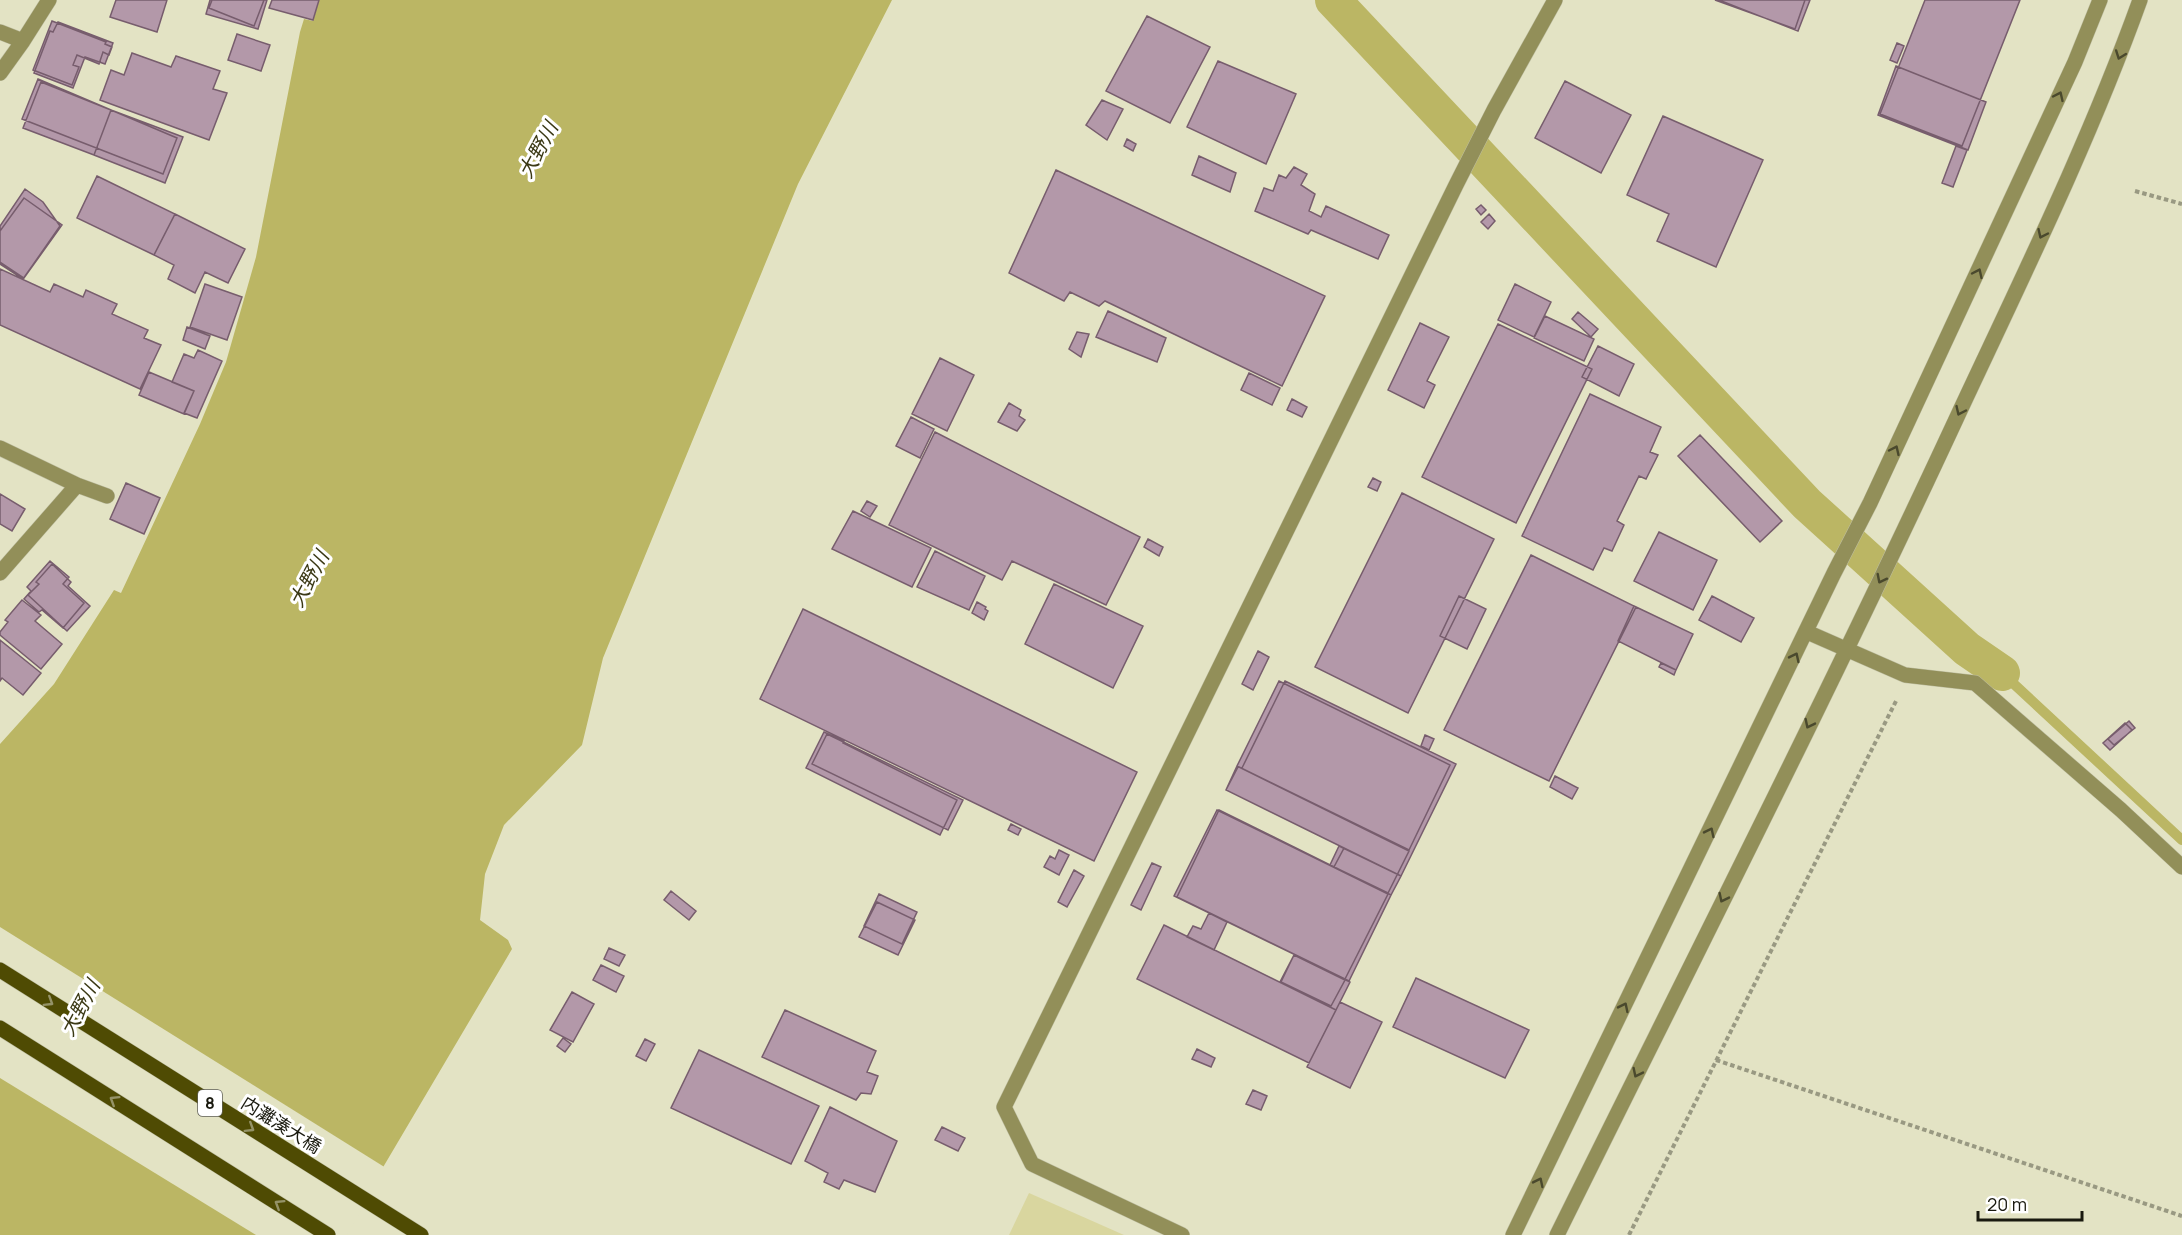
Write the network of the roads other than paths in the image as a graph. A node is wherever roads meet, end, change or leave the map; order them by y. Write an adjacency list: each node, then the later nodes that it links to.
1 (49, 0): 6 (street)
2 (1555, 0): 19 (street)
3 (2100, 0): 12 (street, one-way to 3)
4 (2140, 0): 13 (street, one-way to 13)
5 (0, 32): 6 (street)
6 (23, 41): 7 (street)
7 (0, 73)
8 (0, 448): 9 (street)
9 (77, 485): 10 (street); 11 (street)
10 (107, 496)
11 (0, 573)
12 (1807, 632): 13 (street); 20 (street, one-way to 12)
13 (1846, 649): 14 (street); 21 (street, one-way to 21)
14 (2182, 867)
15 (0, 970): 18 (main road, 内灘湊大橋 / 8, one-way to 18)
16 (0, 1028): 17 (main road, one-way to 16)
17 (328, 1235)
18 (421, 1235)
19 (1182, 1235)
20 (1513, 1235)
21 (1557, 1235)

